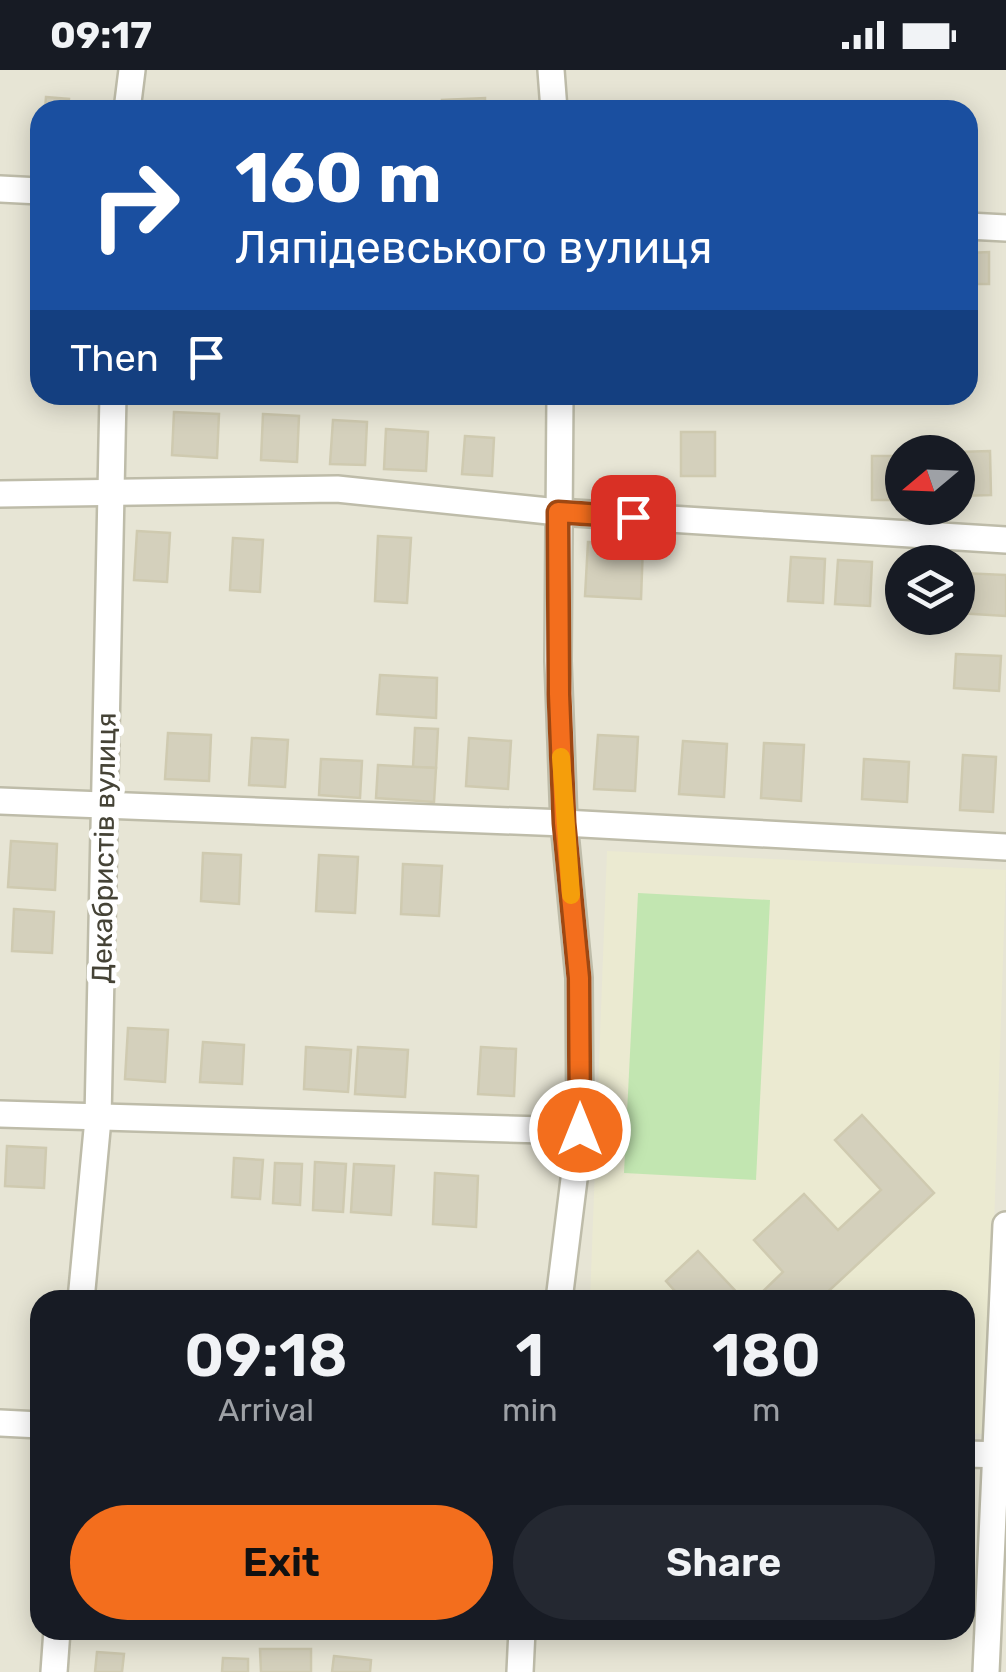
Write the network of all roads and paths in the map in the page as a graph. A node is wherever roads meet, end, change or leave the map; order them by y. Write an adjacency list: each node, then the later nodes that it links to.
1 (132, 70): 3 (street)
2 (551, 70): 4 (street)
3 (128, 100)
4 (553, 100)
5 (0, 189): 6 (street)
6 (30, 190)
7 (978, 227): 8 (street)
8 (1006, 228)
9 (112, 405): 12 (street, Декабристів вулиця)
10 (560, 405): 13 (street)
11 (0, 494): 12 (street)
12 (110, 495): 13 (street); 16 (street, Декабристів вулиця)
13 (558, 512): 14 (street); 17 (street)
14 (1006, 540)
15 (0, 801): 16 (street)
16 (105, 808): 17 (street); 20 (street, Декабристів вулиця)
17 (564, 823): 18 (street); 21 (street)
18 (1006, 847)
19 (0, 1114): 20 (street)
20 (98, 1119): 21 (street); 23 (street, Декабристів вулиця)
21 (580, 1130): 24 (street)
22 (1006, 1224): 28 (street)
23 (82, 1290)
24 (560, 1290)
25 (0, 1423): 26 (street)
26 (30, 1424)
27 (975, 1454): 28 (street)
28 (1001, 1454): 33 (street)
29 (56, 1640): 31 (street)
30 (522, 1640): 32 (street)
31 (54, 1672)
32 (520, 1672)
33 (986, 1672)

